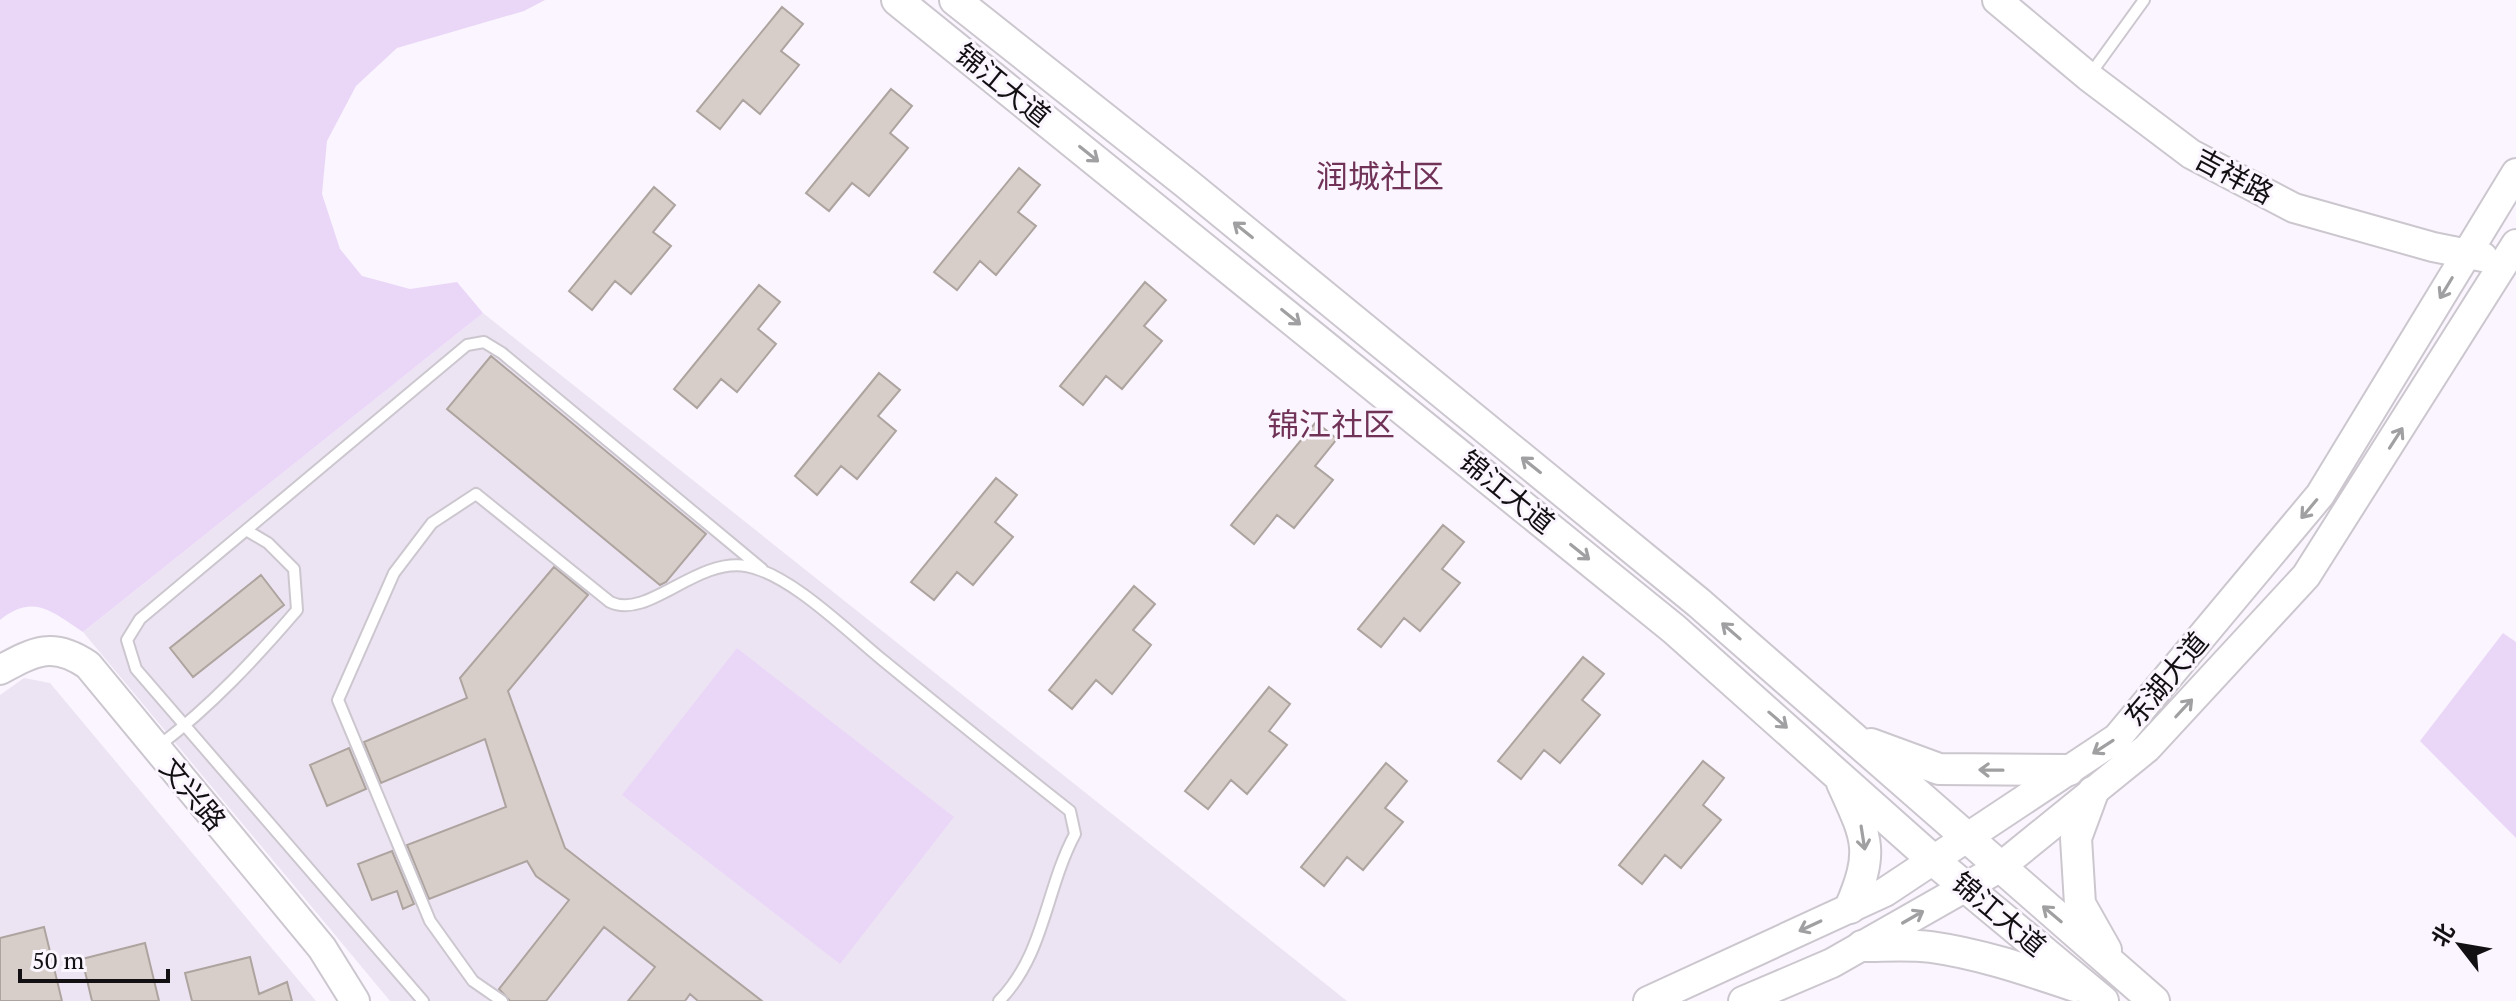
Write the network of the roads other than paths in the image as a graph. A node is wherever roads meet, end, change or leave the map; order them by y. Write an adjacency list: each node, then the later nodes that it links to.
1 (897, 0): 15 (main road, 锦江大道, one-way to 15)
2 (955, 0): 13 (main road, 锦江大道, one-way to 2)
3 (1997, 0): 5 (main road, 吉祥路)
4 (2144, 0): 5 (lane)
5 (2089, 77): 7 (main road, 吉祥路)
6 (2516, 173): 7 (main road, 东湖大道)
7 (2467, 254): 8 (main road, 吉祥路); 16 (main road, 东湖大道, one-way to 16)
8 (2513, 256): 17 (main road, 东湖大道, one-way to 8)
9 (246, 530): 10 (lane); 12 (lane); 12 (lane)
10 (764, 570): 28 (lane); 29 (lane)
11 (0, 670): 14 (main road, 文兴路)
12 (185, 726): 14 (lane); 27 (lane)
13 (1855, 738): 16 (main road, one-way to 13); 18 (main road, 锦江大道)
14 (155, 749): 26 (main road, 文兴路)
15 (1836, 770): 19 (main road, 锦江大道); 22 (main road, one-way to 22)
16 (2069, 770): 18 (main road, 东湖大道)
17 (2093, 792): 20 (main road, 东湖大道); 24 (main road)
18 (1967, 837): 19 (main road, 东湖大道); 20 (main road, 锦江大道)
19 (1933, 860): 21 (main road, 锦江大道); 22 (main road, 东湖大道)
20 (1999, 868): 21 (main road, 东湖大道); 24 (main road, 锦江大道, one-way to 20)
21 (1967, 887): 23 (main road, 东湖大道, one-way to 21); 25 (main road, 锦江大道)
22 (1850, 908): 30 (main road, 东湖大道, one-way to 30)
23 (1862, 946): 25 (main road); 31 (main road, 东湖大道)
24 (2116, 969): 32 (main road, 锦江大道)
25 (2097, 996)
26 (355, 1001)
27 (423, 1001)
28 (502, 1001)
29 (999, 1001)
30 (1648, 1001)
31 (1743, 1001)
32 (2154, 1001)

